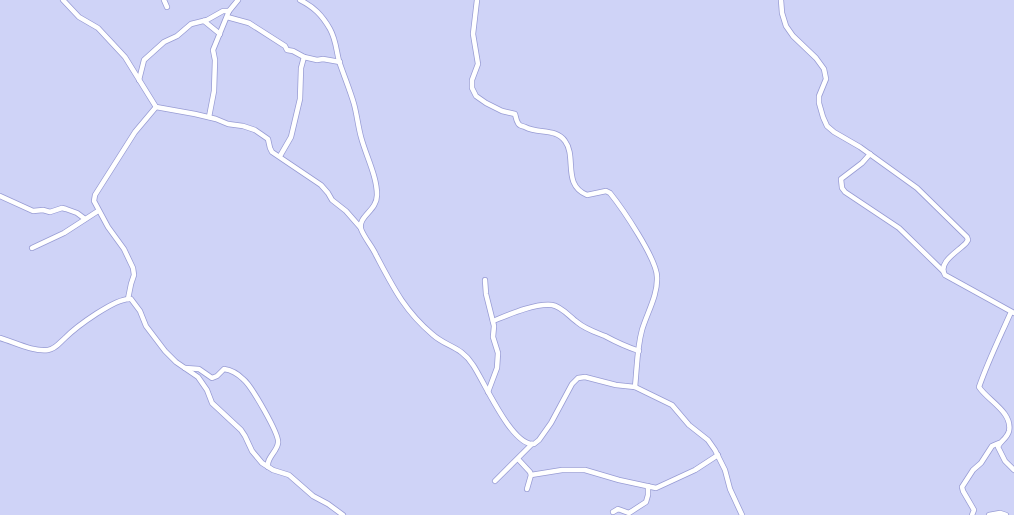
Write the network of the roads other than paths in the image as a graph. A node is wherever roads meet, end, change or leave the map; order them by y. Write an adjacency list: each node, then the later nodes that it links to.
1 (63, 0): 14 (street)
2 (164, 0): 7 (street)
3 (238, 0): 8 (street)
4 (300, 0): 13 (street)
5 (477, 0): 30 (street)
6 (781, 0): 17 (street)
7 (167, 7)
8 (229, 11): 9 (street); 10 (street)
9 (227, 17): 11 (street); 12 (street)
10 (204, 21): 11 (street); 14 (street)
11 (220, 34): 16 (street)
12 (304, 57): 13 (street); 18 (street)
13 (340, 62): 22 (street)
14 (139, 80): 15 (street)
15 (156, 107): 16 (street); 20 (street)
16 (209, 117): 18 (street)
17 (870, 154): 24 (street); 24 (street)
18 (280, 156): 22 (street)
19 (0, 196): 21 (street)
20 (98, 211): 21 (street); 26 (street)
21 (85, 219): 23 (street)
22 (360, 227): 33 (street)
23 (32, 248)
24 (943, 271): 27 (street)
25 (485, 280): 28 (street)
26 (128, 299): 29 (street); 31 (street)
27 (1013, 313): 34 (street)
28 (493, 321): 30 (street); 33 (street)
29 (0, 338)
30 (639, 351): 32 (street)
31 (184, 368): 38 (street); 38 (street)
32 (635, 387): 35 (street); 36 (street)
33 (488, 392): 35 (street)
34 (999, 443): 39 (street); 47 (street)
35 (532, 444): 37 (street)
36 (718, 455): 42 (street); 46 (street)
37 (518, 459): 40 (street); 41 (street)
38 (268, 468): 45 (street)
39 (1014, 470)
40 (531, 475): 42 (street); 43 (street)
41 (495, 481)
42 (648, 486): 44 (street)
43 (527, 489)
44 (613, 512)
45 (343, 515)
46 (742, 515)
47 (972, 515)
48 (989, 515): 49 (street)
49 (1006, 515)

